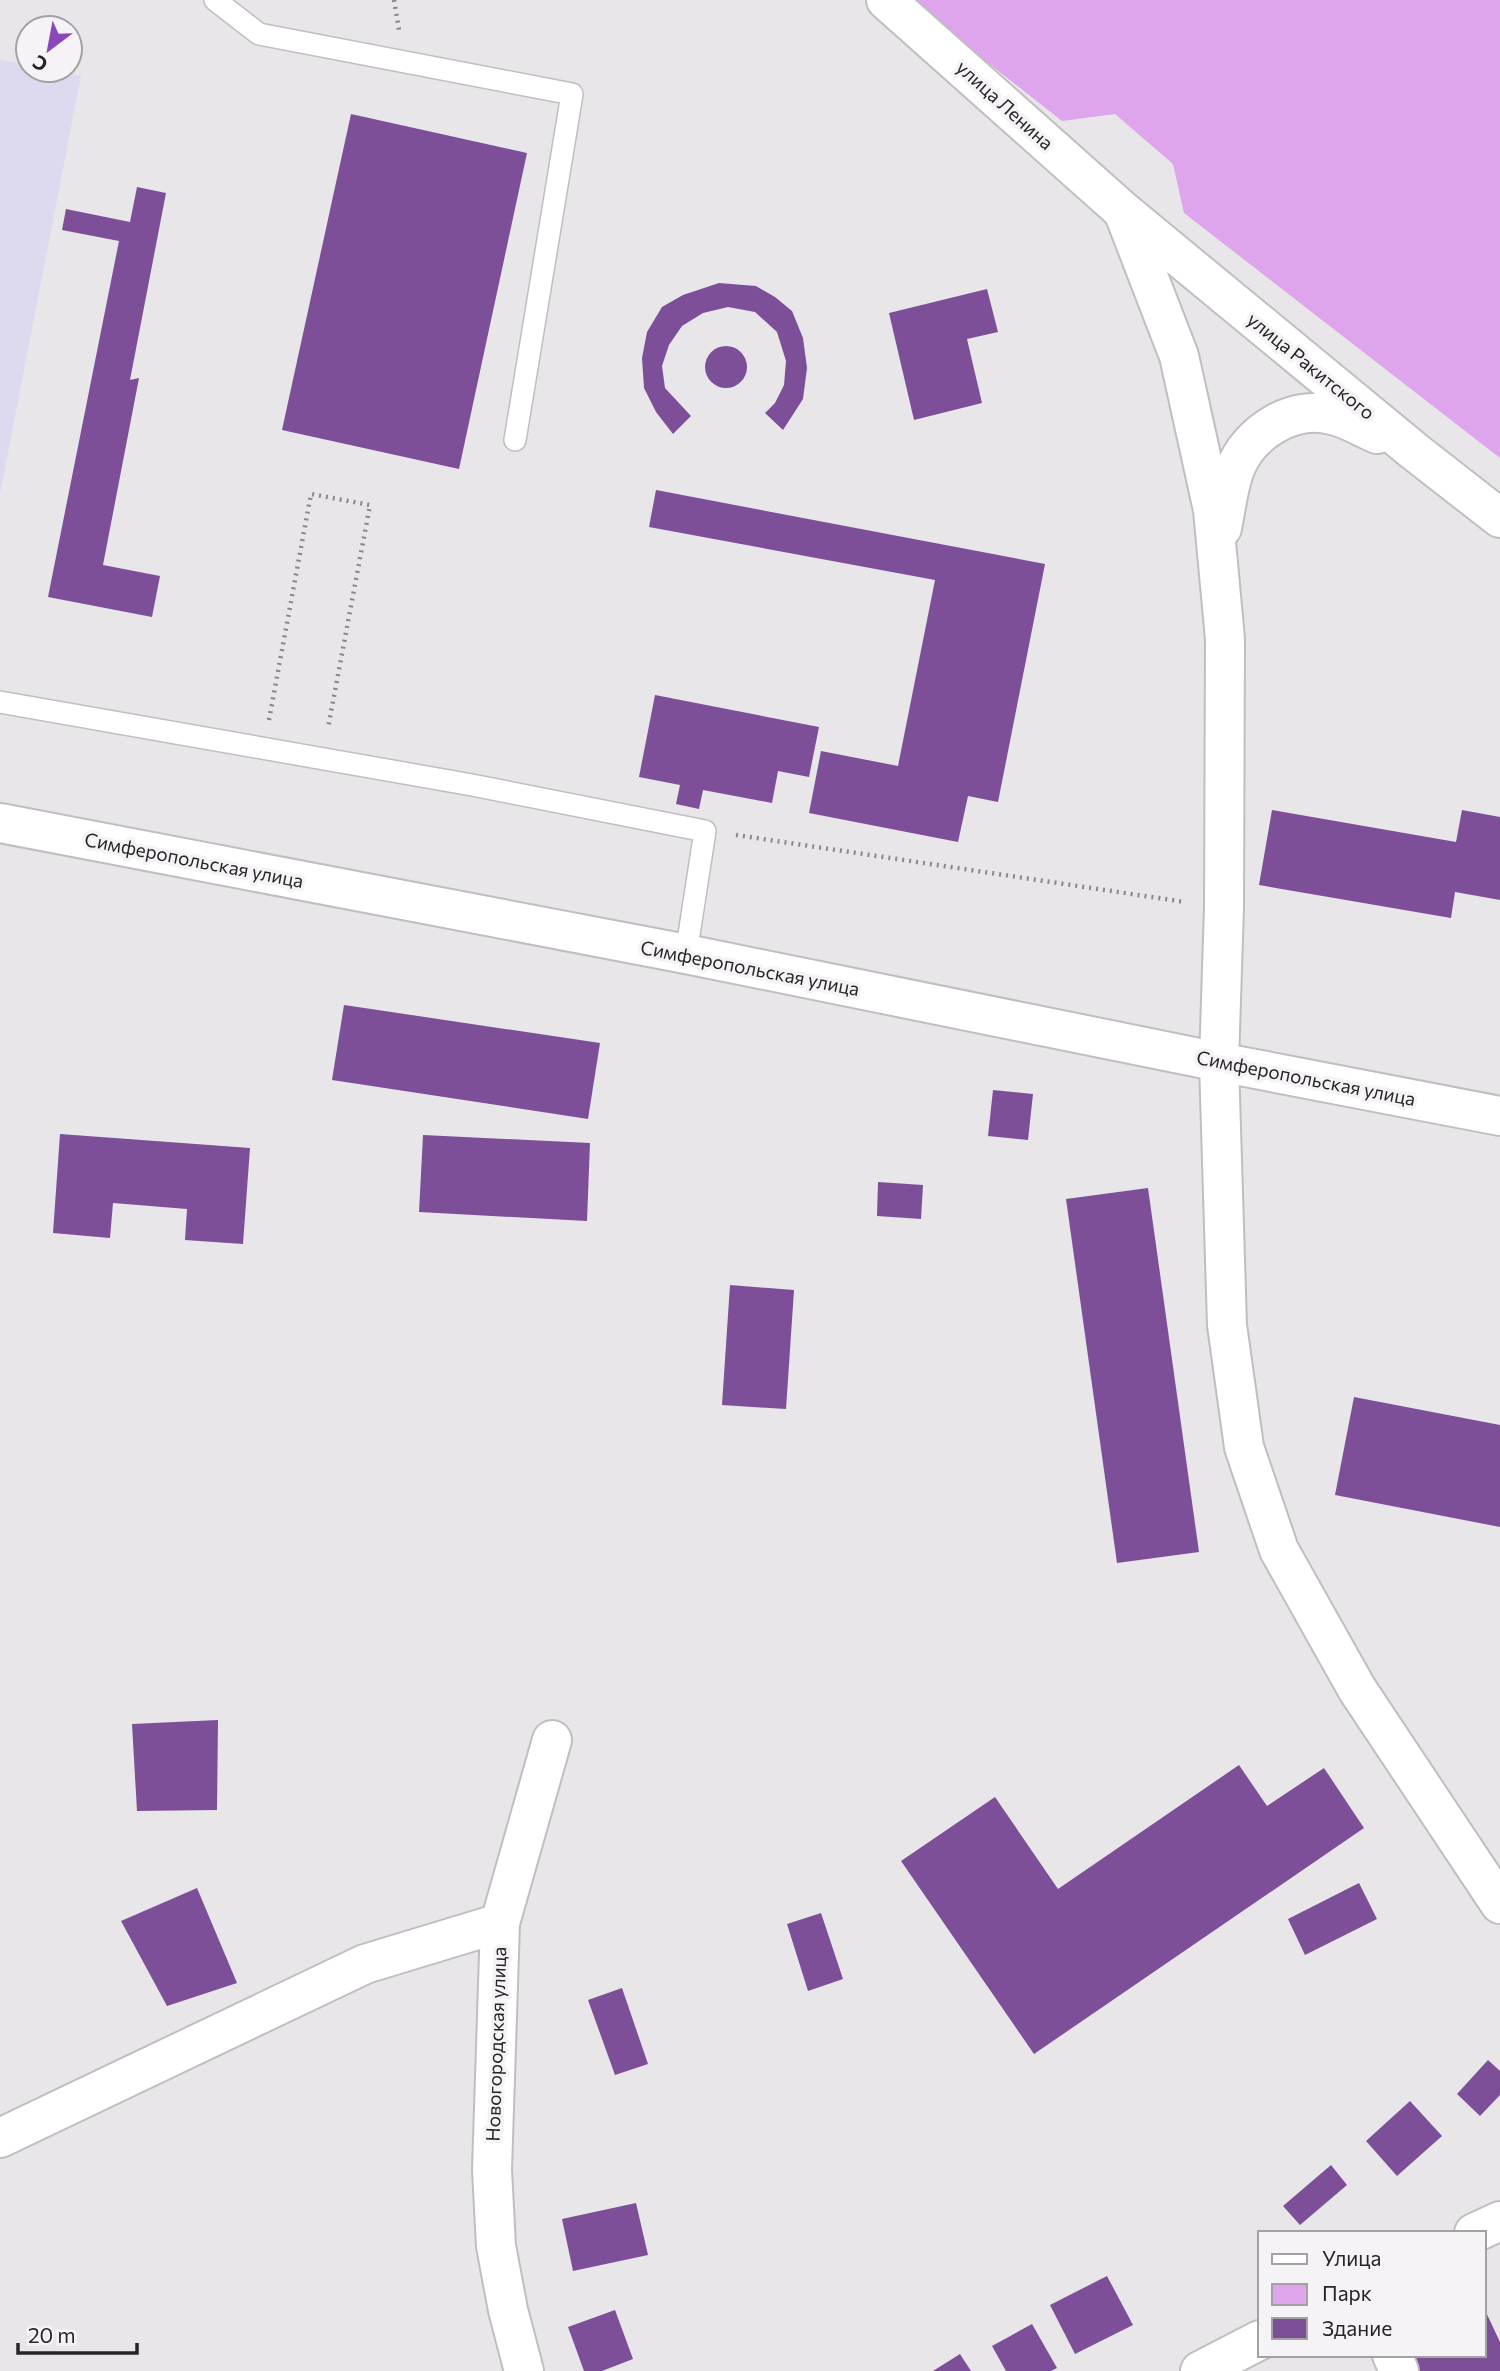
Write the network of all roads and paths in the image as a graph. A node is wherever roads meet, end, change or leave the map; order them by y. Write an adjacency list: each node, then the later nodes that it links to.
1 (215, 0): 4 (lane)
2 (886, 0): 3 (main road, улица Ленина)
3 (1123, 212): 5 (main road, улица Ракитского); 7 (main road)
4 (515, 440)
5 (1414, 450): 6 (main road, улица Ракитского); 7 (main road)
6 (1500, 518)
7 (1216, 551): 13 (main road)
8 (0, 702): 9 (lane)
9 (264, 749): 10 (lane); 10 (path)
10 (323, 759): 12 (lane)
11 (0, 823): 14 (main road, Симферопольская улица)
12 (705, 831): 13 (path); 14 (lane)
13 (1224, 907): 15 (main road)
14 (686, 954): 15 (main road, Симферопольская улица)
15 (1219, 1062): 16 (main road, Симферопольская улица); 18 (main road)
16 (1500, 1116)
17 (552, 1740): 19 (main road)
18 (1500, 1904)
19 (500, 1923): 20 (main road, Новогородская улица); 24 (main road, Новогородская улица)
20 (0, 2138)
21 (1500, 2221): 22 (main road)
22 (1479, 2231)
23 (1258, 2341): 25 (main road)
24 (524, 2371)
25 (1200, 2371)

